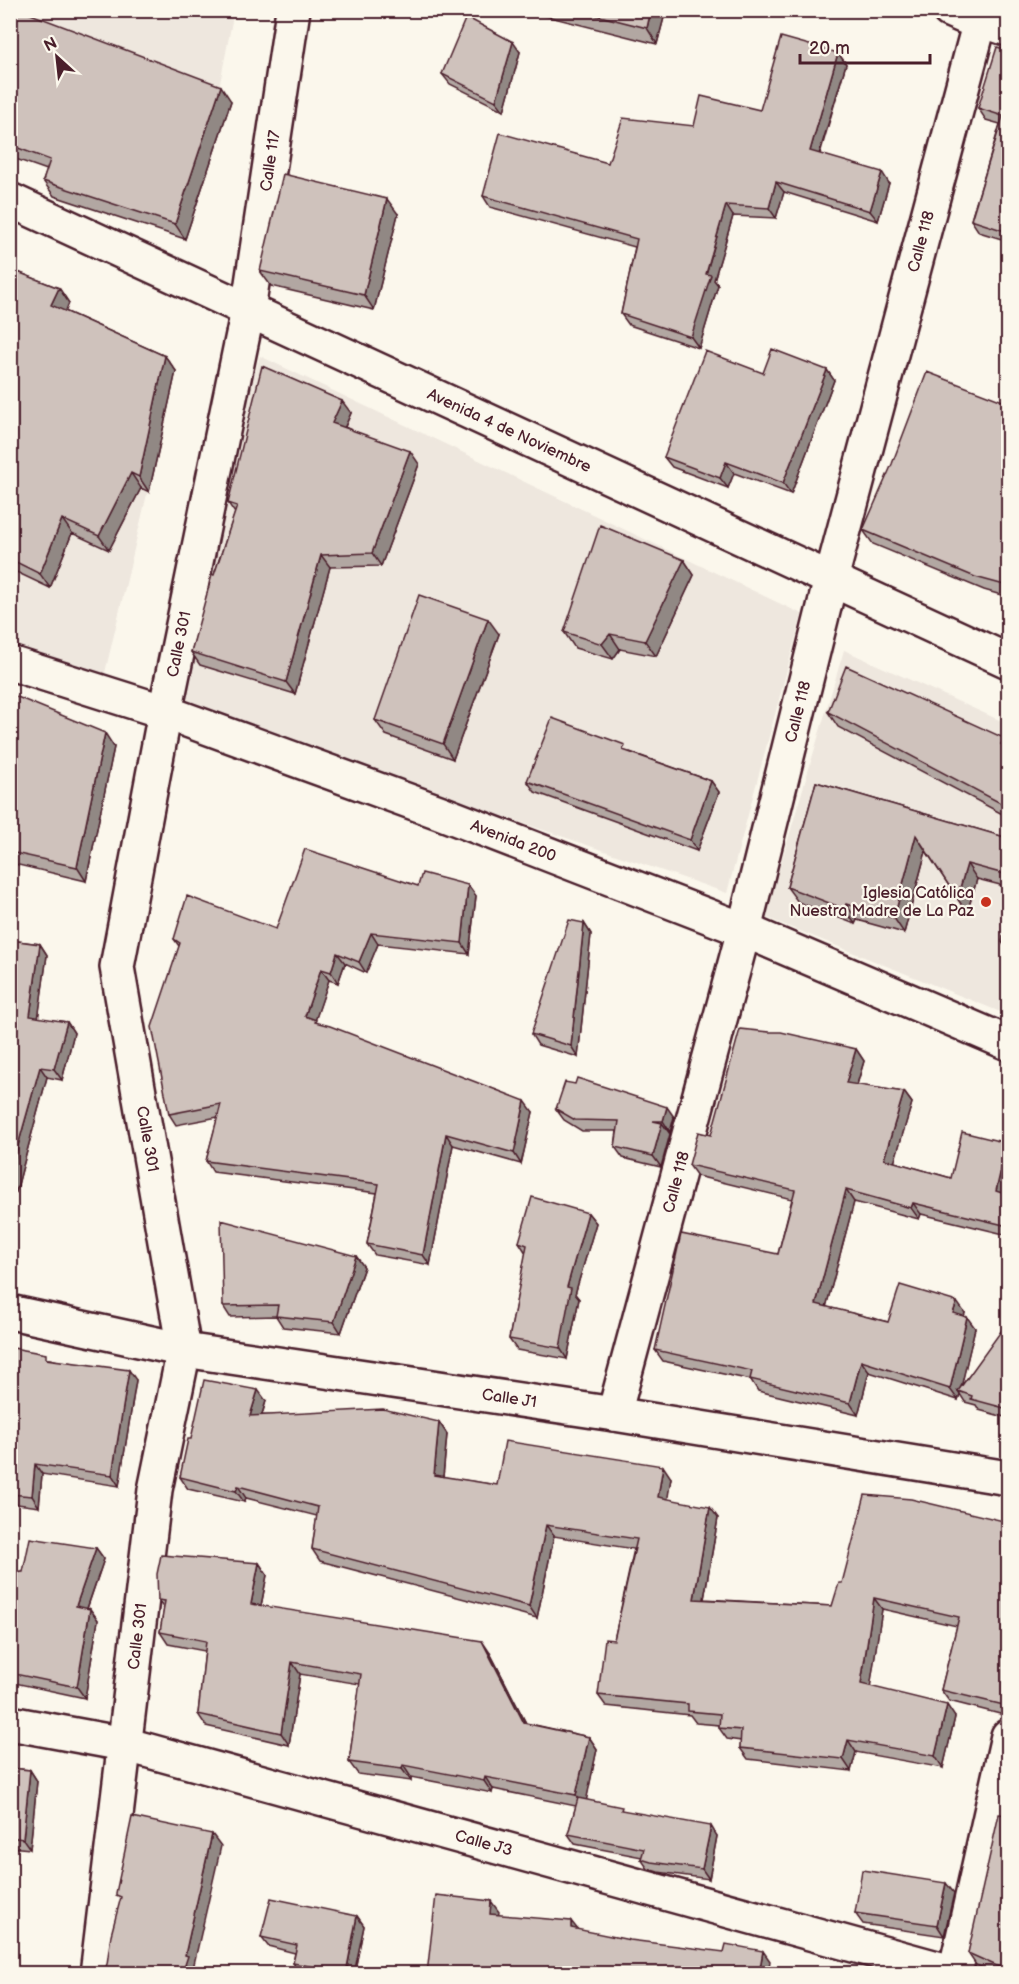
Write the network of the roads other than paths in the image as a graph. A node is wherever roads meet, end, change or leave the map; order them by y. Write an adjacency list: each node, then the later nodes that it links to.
1 (293, 10): 5 (street, Calle 117)
2 (950, 10): 3 (street)
3 (990, 22): 6 (street, Calle 118)
4 (10, 200): 5 (street, Avenida 4 de Noviembre)
5 (248, 310): 6 (street, Avenida 4 de Noviembre); 9 (street, Calle 301)
6 (831, 579): 7 (street, Avenida 4 de Noviembre); 10 (street, Calle 118)
7 (1008, 661)
8 (10, 663): 9 (street, Avenida 200)
9 (165, 712): 10 (street, Avenida 200); 13 (street, Calle 301)
10 (744, 930): 11 (street, Avenida 200); 14 (street, Calle 118)
11 (1008, 1043)
12 (10, 1312): 13 (street, Calle J1)
13 (184, 1350): 14 (street, Calle J1); 18 (street, Calle 301)
14 (614, 1414): 15 (street, Calle J1)
15 (1008, 1478)
16 (10, 1722): 18 (street, Calle J3)
17 (1008, 1736): 19 (street)
18 (124, 1744): 19 (street, Calle J3); 20 (street, Calle 301)
19 (955, 1973)
20 (97, 1974)

